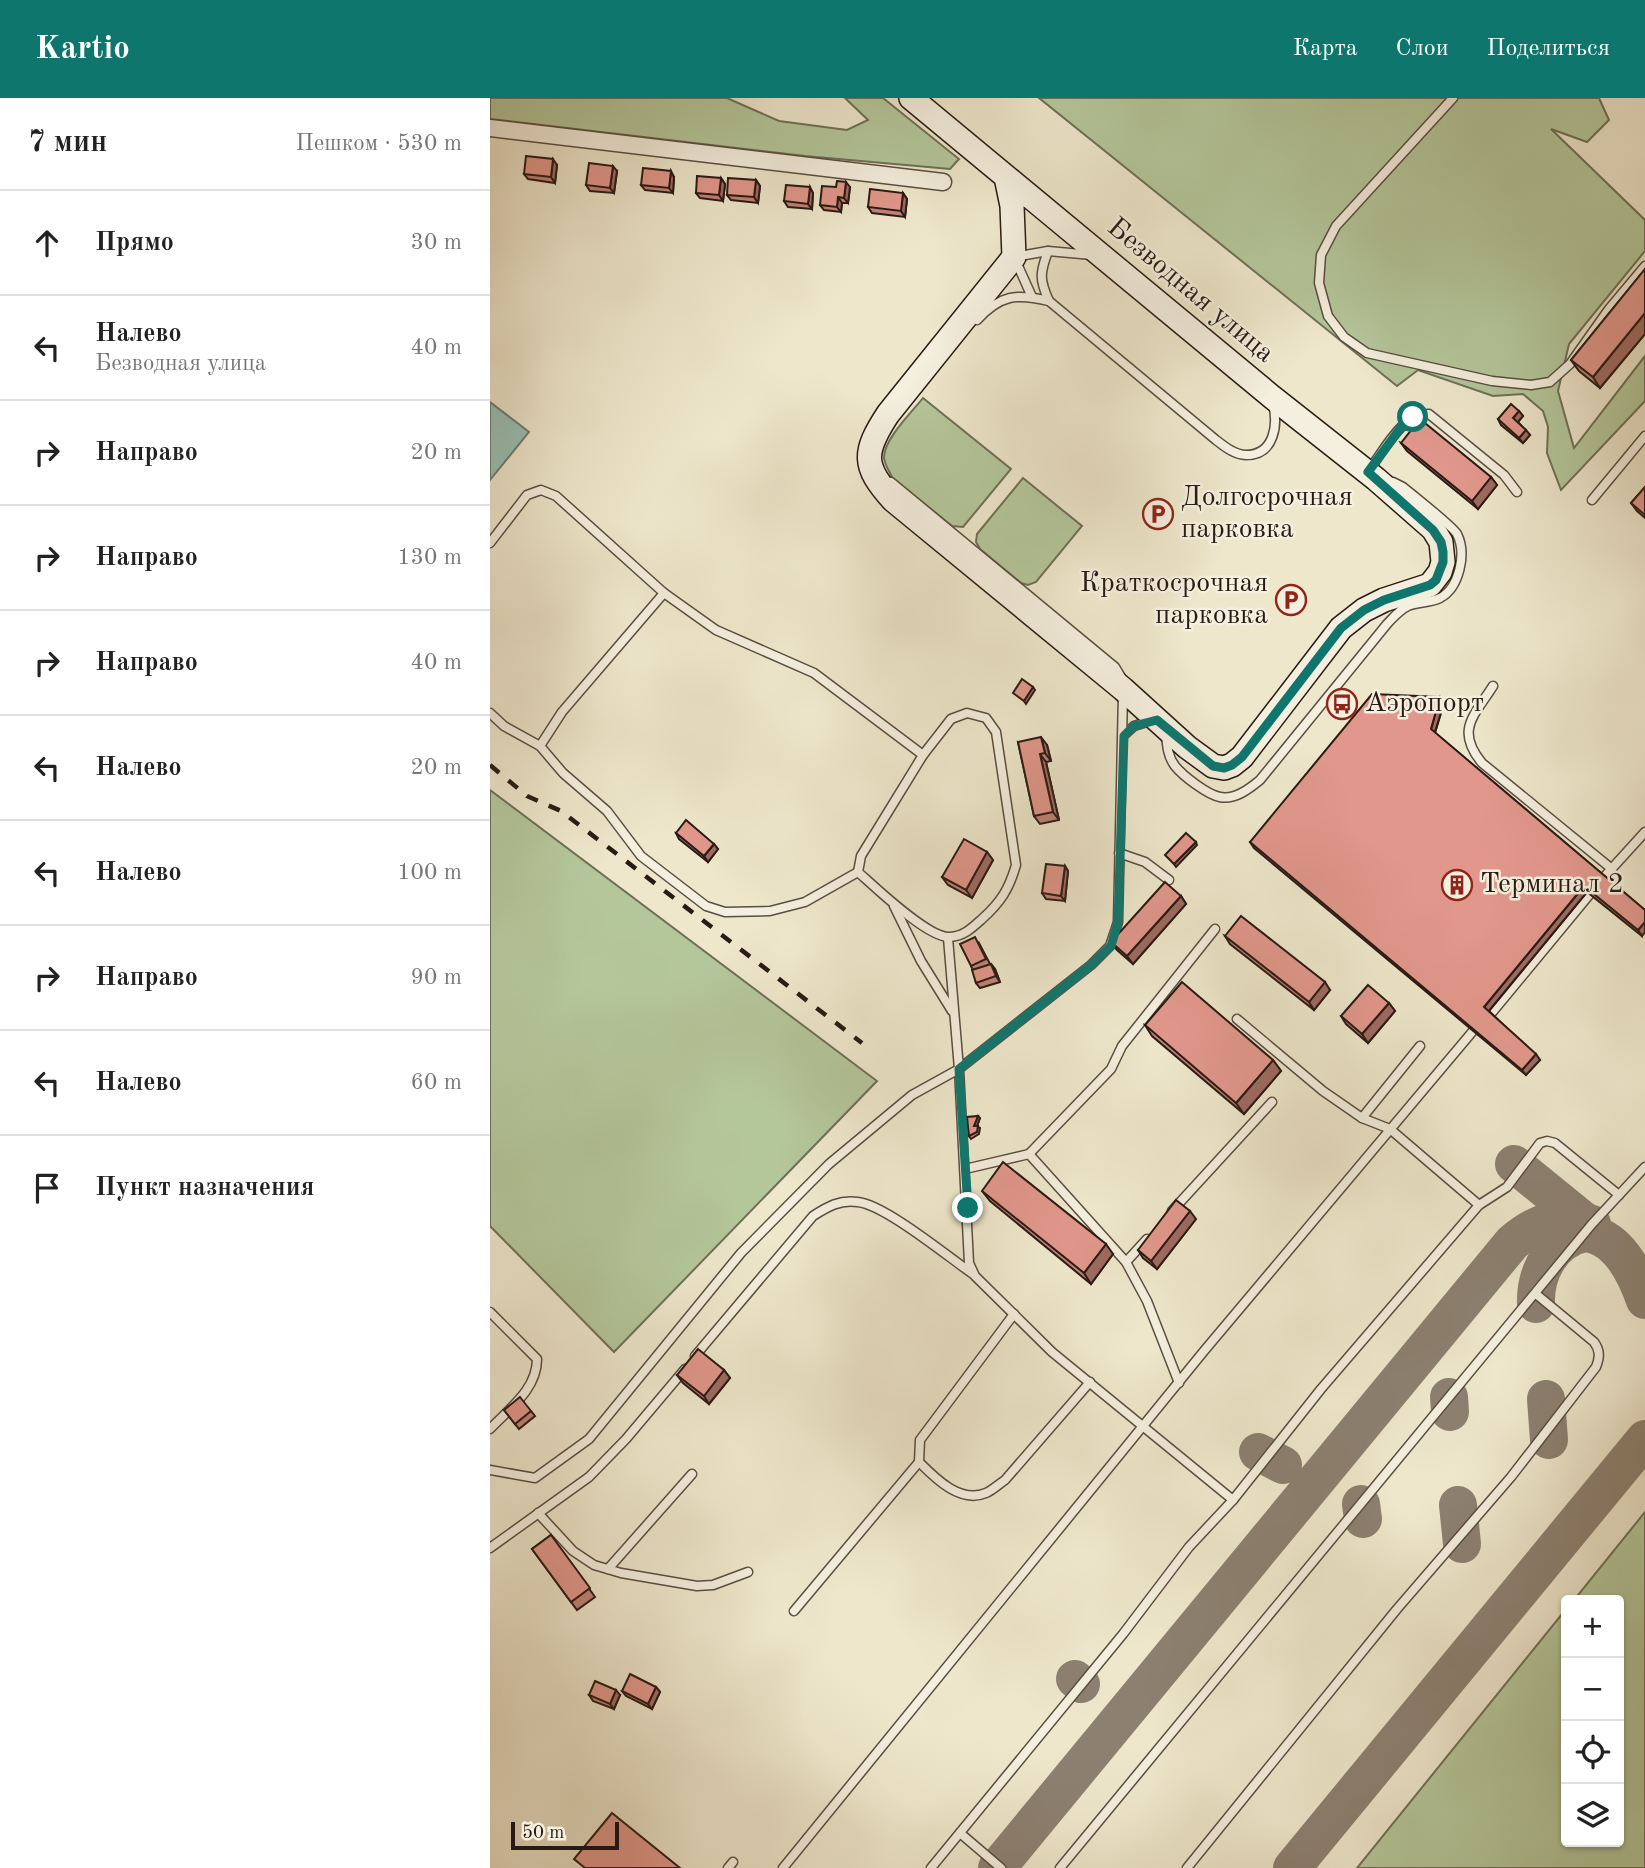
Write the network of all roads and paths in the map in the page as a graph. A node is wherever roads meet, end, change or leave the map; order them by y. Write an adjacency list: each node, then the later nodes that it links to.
1 (911, 98): 4 (main road, Безводная улица)
2 (1453, 98): 9 (lane)
3 (490, 128): 5 (street)
4 (1006, 177): 7 (main road, Безводная улица); 8 (main road)
5 (943, 182)
6 (1048, 251): 7 (lane); 8 (lane); 11 (lane)
7 (1101, 256): 13 (main road, Безводная улица)
8 (1014, 257): 10 (lane); 24 (main road)
9 (1645, 266)
10 (1032, 297): 11 (lane); 12 (lane)
11 (1049, 301): 13 (lane)
12 (969, 330)
13 (1272, 397): 18 (main road, Безводная улица)
14 (891, 428): 16 (lane)
15 (1645, 436): 20 (lane)
16 (883, 442)
17 (884, 473): 24 (lane)
18 (1372, 476): 19 (lane); 26 (main road, Безводная улица); 26 (lane)
19 (1517, 492)
20 (1592, 500)
21 (490, 543): 22 (lane)
22 (664, 593): 28 (lane); 29 (lane)
23 (1493, 686): 32 (lane)
24 (1123, 689): 26 (main road); 27 (lane)
25 (490, 713): 28 (lane)
26 (1162, 724): 27 (lane)
27 (1124, 736): 31 (lane)
28 (540, 746): 33 (lane)
29 (923, 755): 33 (lane); 39 (lane)
30 (1645, 832): 32 (lane)
31 (1119, 853): 35 (lane); 45 (lane)
32 (1612, 869): 34 (lane)
33 (859, 872): 37 (lane)
34 (1605, 876)
35 (1169, 880)
36 (1590, 894): 41 (lane)
37 (892, 901): 39 (lane); 40 (lane)
38 (1215, 929): 49 (lane)
39 (948, 938): 40 (lane)
40 (953, 1014): 45 (lane)
41 (1490, 1014)
42 (1237, 1019): 47 (lane)
43 (1473, 1031): 48 (lane)
44 (1420, 1046): 47 (lane)
45 (959, 1069): 51 (lane); 66 (lane)
46 (1272, 1102): 54 (lane)
47 (1362, 1118): 48 (lane)
48 (1390, 1129): 53 (lane); 62 (lane)
49 (1029, 1154): 51 (lane); 56 (lane)
50 (1645, 1167): 52 (lane)
51 (965, 1169): 57 (lane)
52 (1619, 1195): 53 (lane); 58 (lane)
53 (1479, 1205): 68 (lane)
54 (1162, 1222)
55 (1153, 1232): 56 (lane)
56 (1126, 1262): 62 (lane)
57 (975, 1276): 60 (lane); 69 (lane)
58 (1536, 1294): 78 (lane); 79 (lane)
59 (490, 1312): 64 (lane)
60 (1014, 1314): 61 (lane); 65 (lane)
61 (1090, 1382): 63 (lane); 65 (lane)
62 (1179, 1383): 63 (lane)
63 (1143, 1427): 68 (lane); 75 (lane)
64 (490, 1429)
65 (919, 1462): 73 (lane)
66 (490, 1470)
67 (692, 1474): 71 (lane)
68 (1233, 1500): 74 (lane)
69 (538, 1513): 70 (lane); 71 (lane)
70 (490, 1548)
71 (608, 1569): 72 (lane)
72 (748, 1572)
73 (794, 1611)
74 (960, 1833): 76 (lane); 77 (lane)
75 (783, 1868)
76 (931, 1868)
77 (1001, 1868)
78 (1060, 1868)
79 (1187, 1868)

